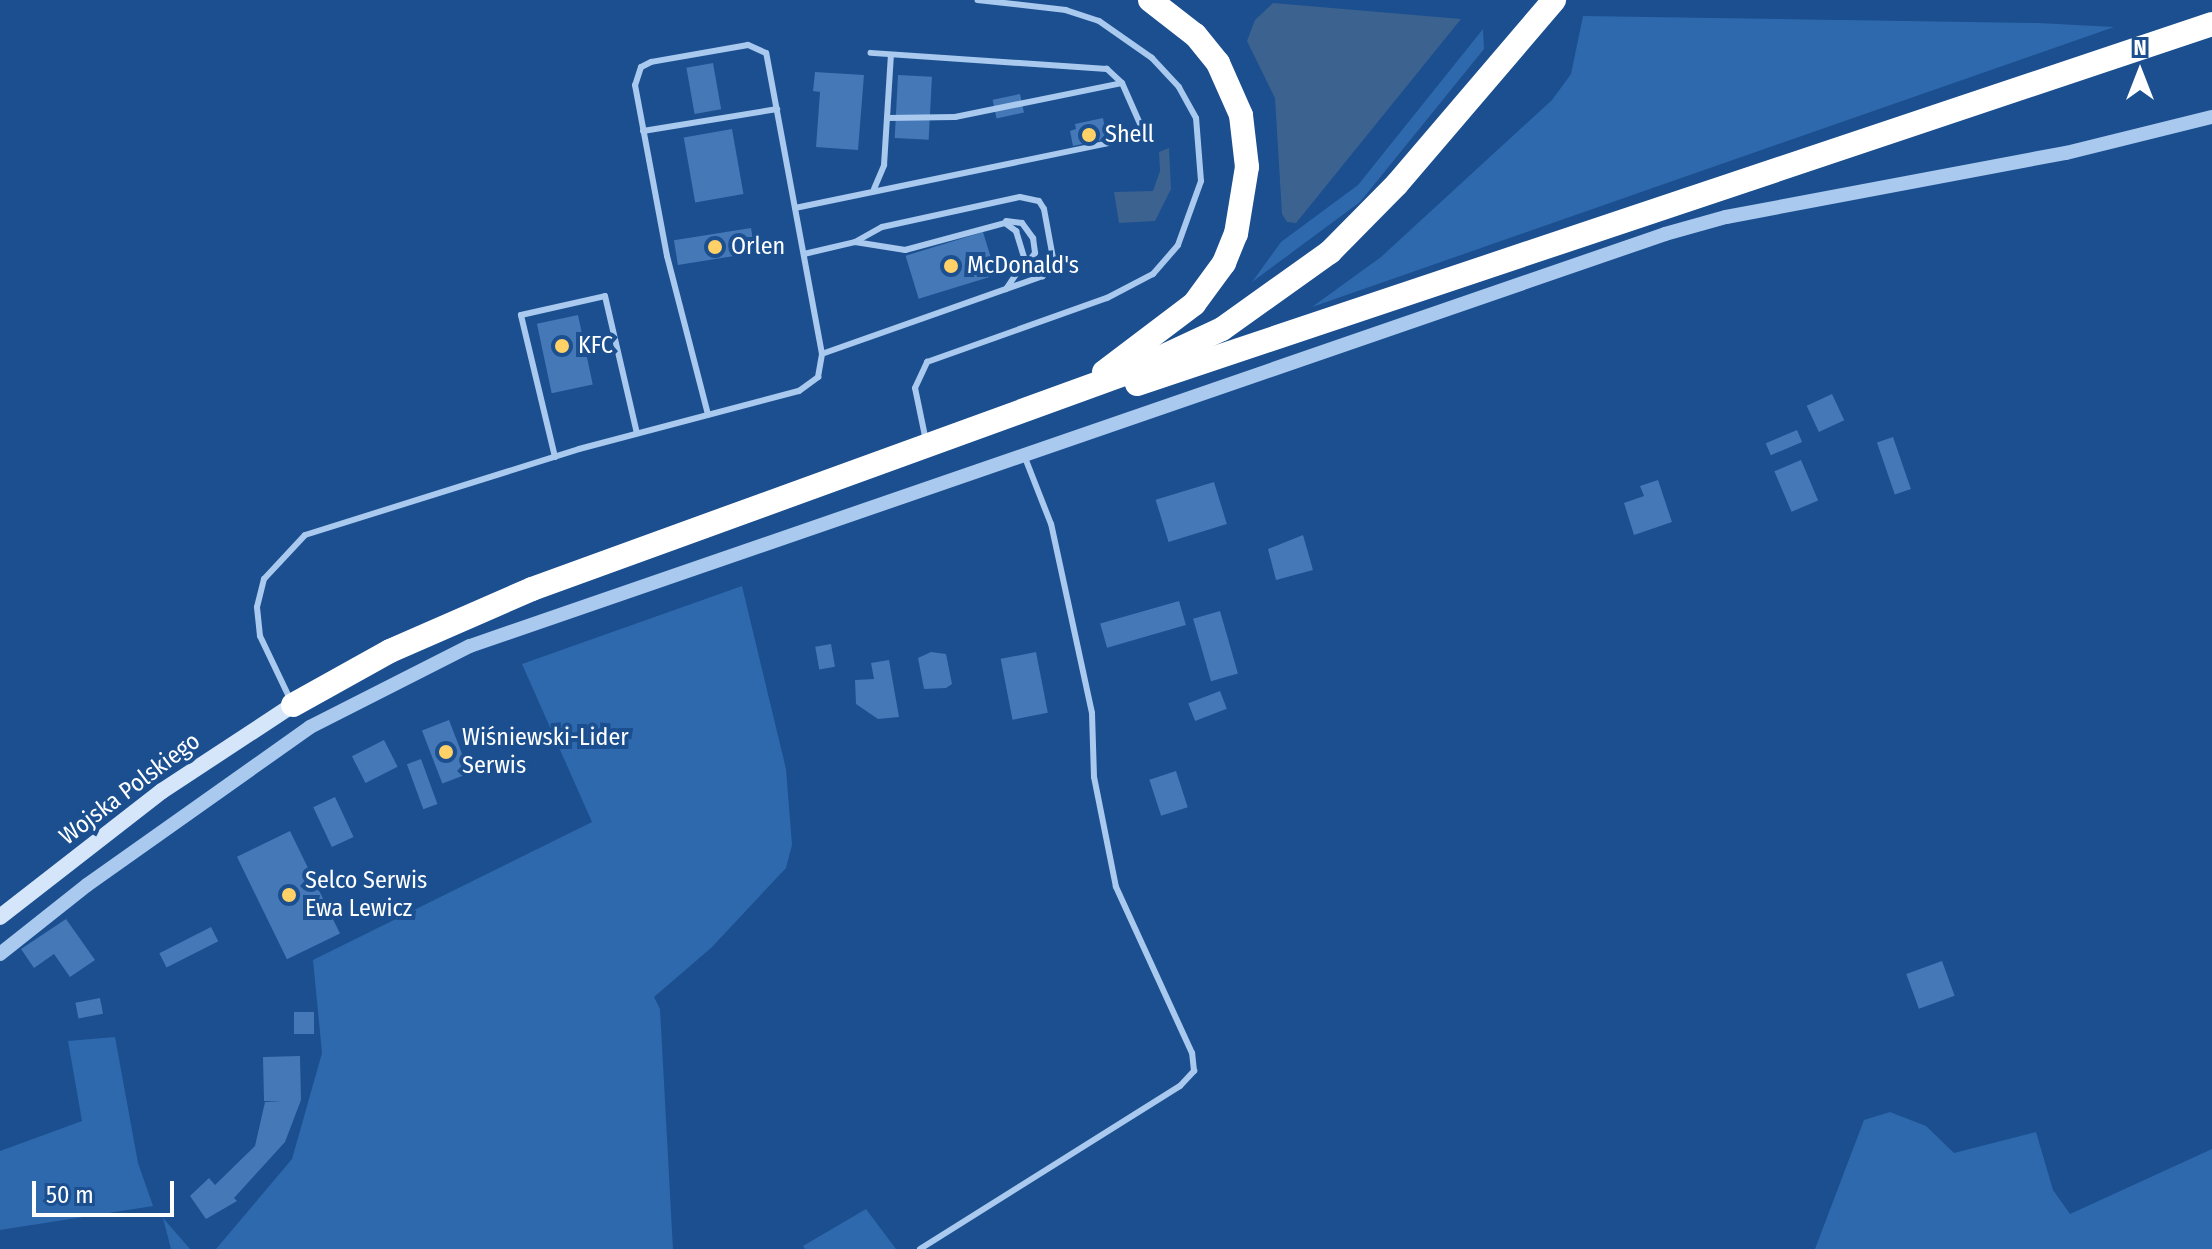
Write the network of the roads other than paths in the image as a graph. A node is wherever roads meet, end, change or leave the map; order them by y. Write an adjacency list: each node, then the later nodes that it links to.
1 (978, 0): 23 (lane)
2 (1150, 0): 20 (highway)
3 (1554, 0): 20 (highway)
4 (2212, 24): 20 (highway)
5 (871, 53): 6 (lane)
6 (891, 55): 7 (lane); 10 (lane)
7 (1122, 83): 10 (lane); 12 (lane)
8 (777, 109): 11 (lane); 11 (lane); 13 (lane)
9 (2212, 117): 24 (street)
10 (887, 118): 12 (lane)
11 (643, 131): 21 (lane)
12 (874, 190): 13 (lane)
13 (795, 208): 16 (lane)
14 (992, 223): 15 (lane); 17 (lane); 17 (lane)
15 (855, 242): 16 (lane); 18 (lane)
16 (804, 254): 19 (lane)
17 (1023, 270): 18 (lane)
18 (1003, 292): 19 (lane)
19 (822, 354): 21 (lane)
20 (1079, 390): 23 (highway)
21 (708, 415): 22 (lane)
22 (637, 433): 25 (lane); 25 (lane)
23 (927, 445): 26 (highway)
24 (1023, 451): 28 (street); 29 (lane)
25 (555, 457): 26 (lane)
26 (293, 705): 27 (main road, Wojska Polskiego)
27 (0, 917)
28 (0, 954)
29 (920, 1249)

